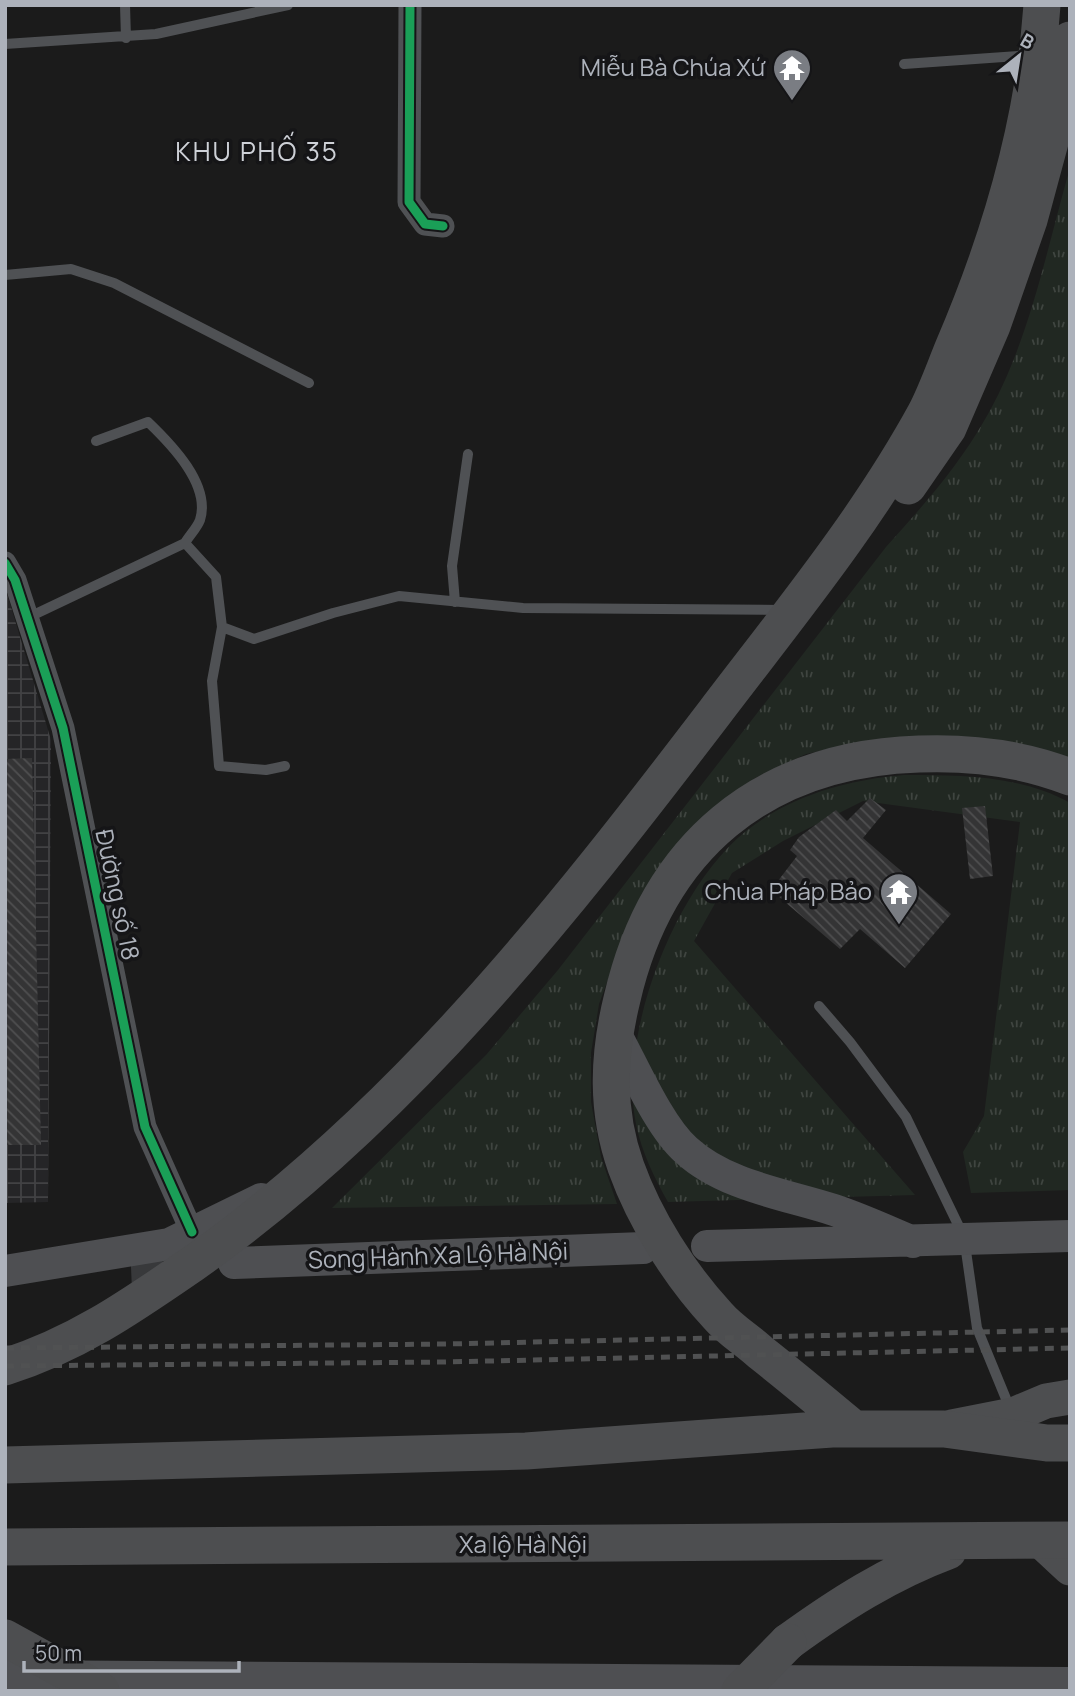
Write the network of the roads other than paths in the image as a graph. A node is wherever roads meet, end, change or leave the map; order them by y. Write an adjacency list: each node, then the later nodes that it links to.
1 (125, 5): 5 (lane)
2 (288, 5): 5 (lane)
3 (410, 5): 10 (street)
4 (1042, 5): 8 (highway)
5 (126, 38): 7 (lane)
6 (1070, 40): 26 (highway)
7 (5, 44)
8 (1036, 55): 9 (lane); 18 (highway)
9 (904, 64)
10 (443, 226)
11 (5, 275): 12 (lane)
12 (309, 383)
13 (96, 441): 15 (lane)
14 (468, 454): 17 (lane)
15 (185, 543): 19 (lane); 20 (lane)
16 (5, 563): 19 (street, Đường số 18)
17 (455, 602): 18 (lane); 20 (lane)
18 (792, 610): 25 (highway)
19 (27, 618): 27 (street, Đường số 18)
20 (222, 627): 21 (lane)
21 (285, 766)
22 (1070, 777): 24 (highway)
23 (819, 1006): 29 (lane)
24 (614, 1031): 30 (main road); 39 (highway)
25 (306, 1177): 26 (highway); 27 (main road)
26 (247, 1226): 36 (highway)
27 (192, 1233): 35 (main road)
28 (1070, 1236): 29 (main road)
29 (964, 1237): 30 (main road); 38 (lane)
30 (913, 1242): 31 (main road)
31 (707, 1246)
32 (643, 1248): 33 (main road, Song Hành Xa Lộ Hà Nội)
33 (234, 1263)
34 (131, 1267): 35 (main road)
35 (5, 1271)
36 (5, 1367)
37 (1070, 1396): 38 (main road)
38 (1018, 1427): 39 (highway); 40 (highway)
39 (854, 1429): 41 (highway)
40 (1070, 1443)
41 (5, 1465)
42 (1055, 1541): 43 (highway, Xa lộ Hà Nội); 45 (main road, Xa lộ Hà Nội)
43 (972, 1543): 44 (highway, Xa lộ Hà Nội); 50 (highway, bridge)
44 (5, 1547)
45 (1070, 1567)
46 (5, 1639): 49 (highway, bridge)
47 (5, 1676): 48 (main road)
48 (1070, 1683)
49 (101, 1691)
50 (740, 1691)

